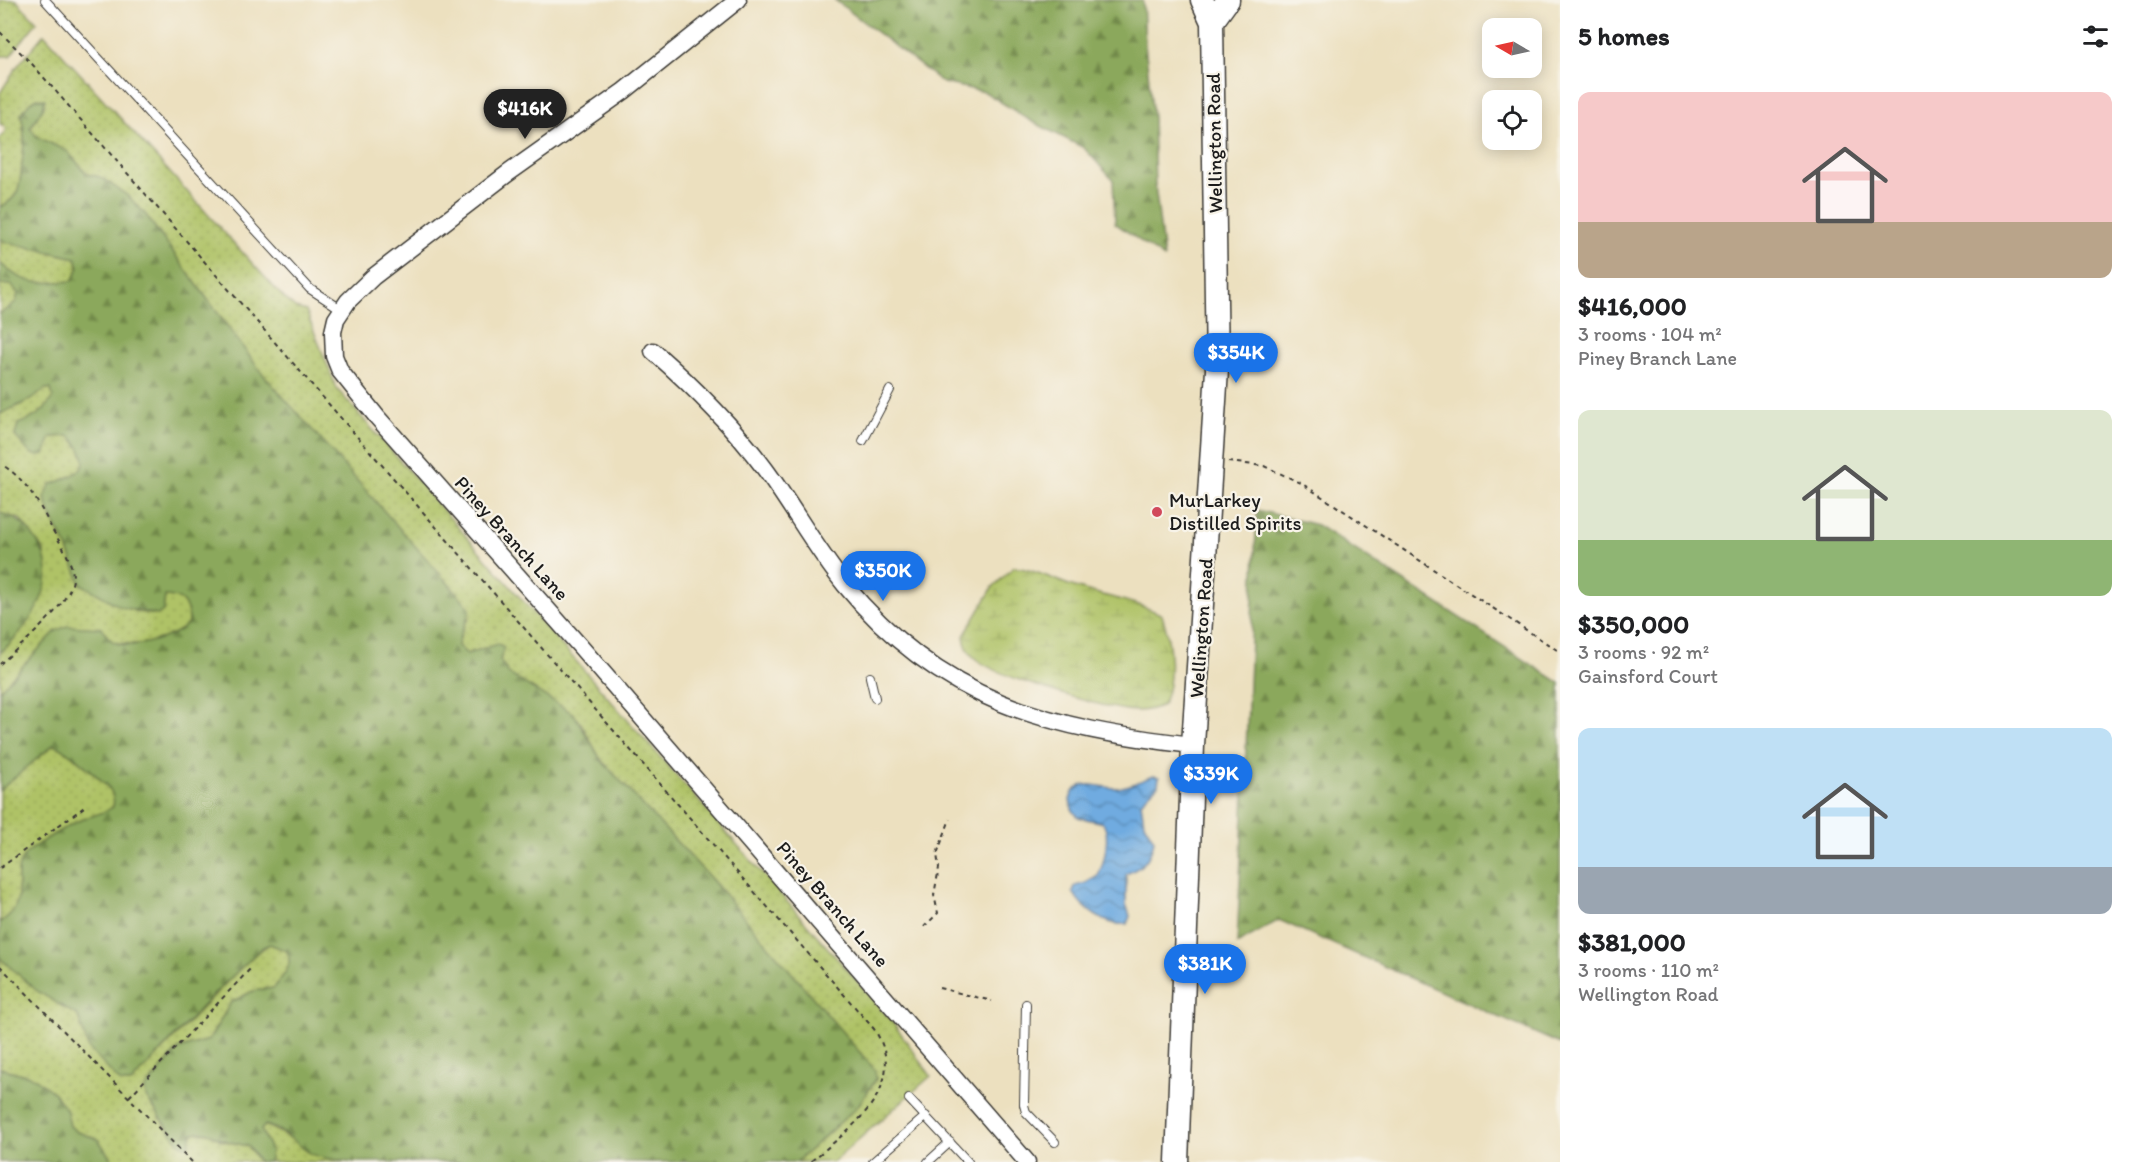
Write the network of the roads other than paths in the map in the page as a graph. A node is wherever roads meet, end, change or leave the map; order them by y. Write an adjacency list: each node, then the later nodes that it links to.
1 (45, 0): 6 (lane)
2 (738, 0): 6 (street)
3 (1202, 0): 5 (main road, Wellington Road)
4 (1228, 0): 5 (main road)
5 (1212, 22): 12 (main road, Wellington Road)
6 (341, 309): 21 (street, Piney Branch Lane)
7 (653, 351): 12 (street)
8 (890, 390): 9 (lane)
9 (863, 441)
10 (870, 677): 11 (lane)
11 (875, 698)
12 (1193, 745): 22 (main road, Wellington Road)
13 (1026, 1004): 17 (lane)
14 (909, 1099): 15 (lane)
15 (926, 1116): 16 (lane); 18 (lane)
16 (950, 1142): 19 (lane); 20 (lane)
17 (1055, 1142)
18 (873, 1162)
19 (928, 1162)
20 (968, 1162)
21 (1027, 1162)
22 (1177, 1162)

